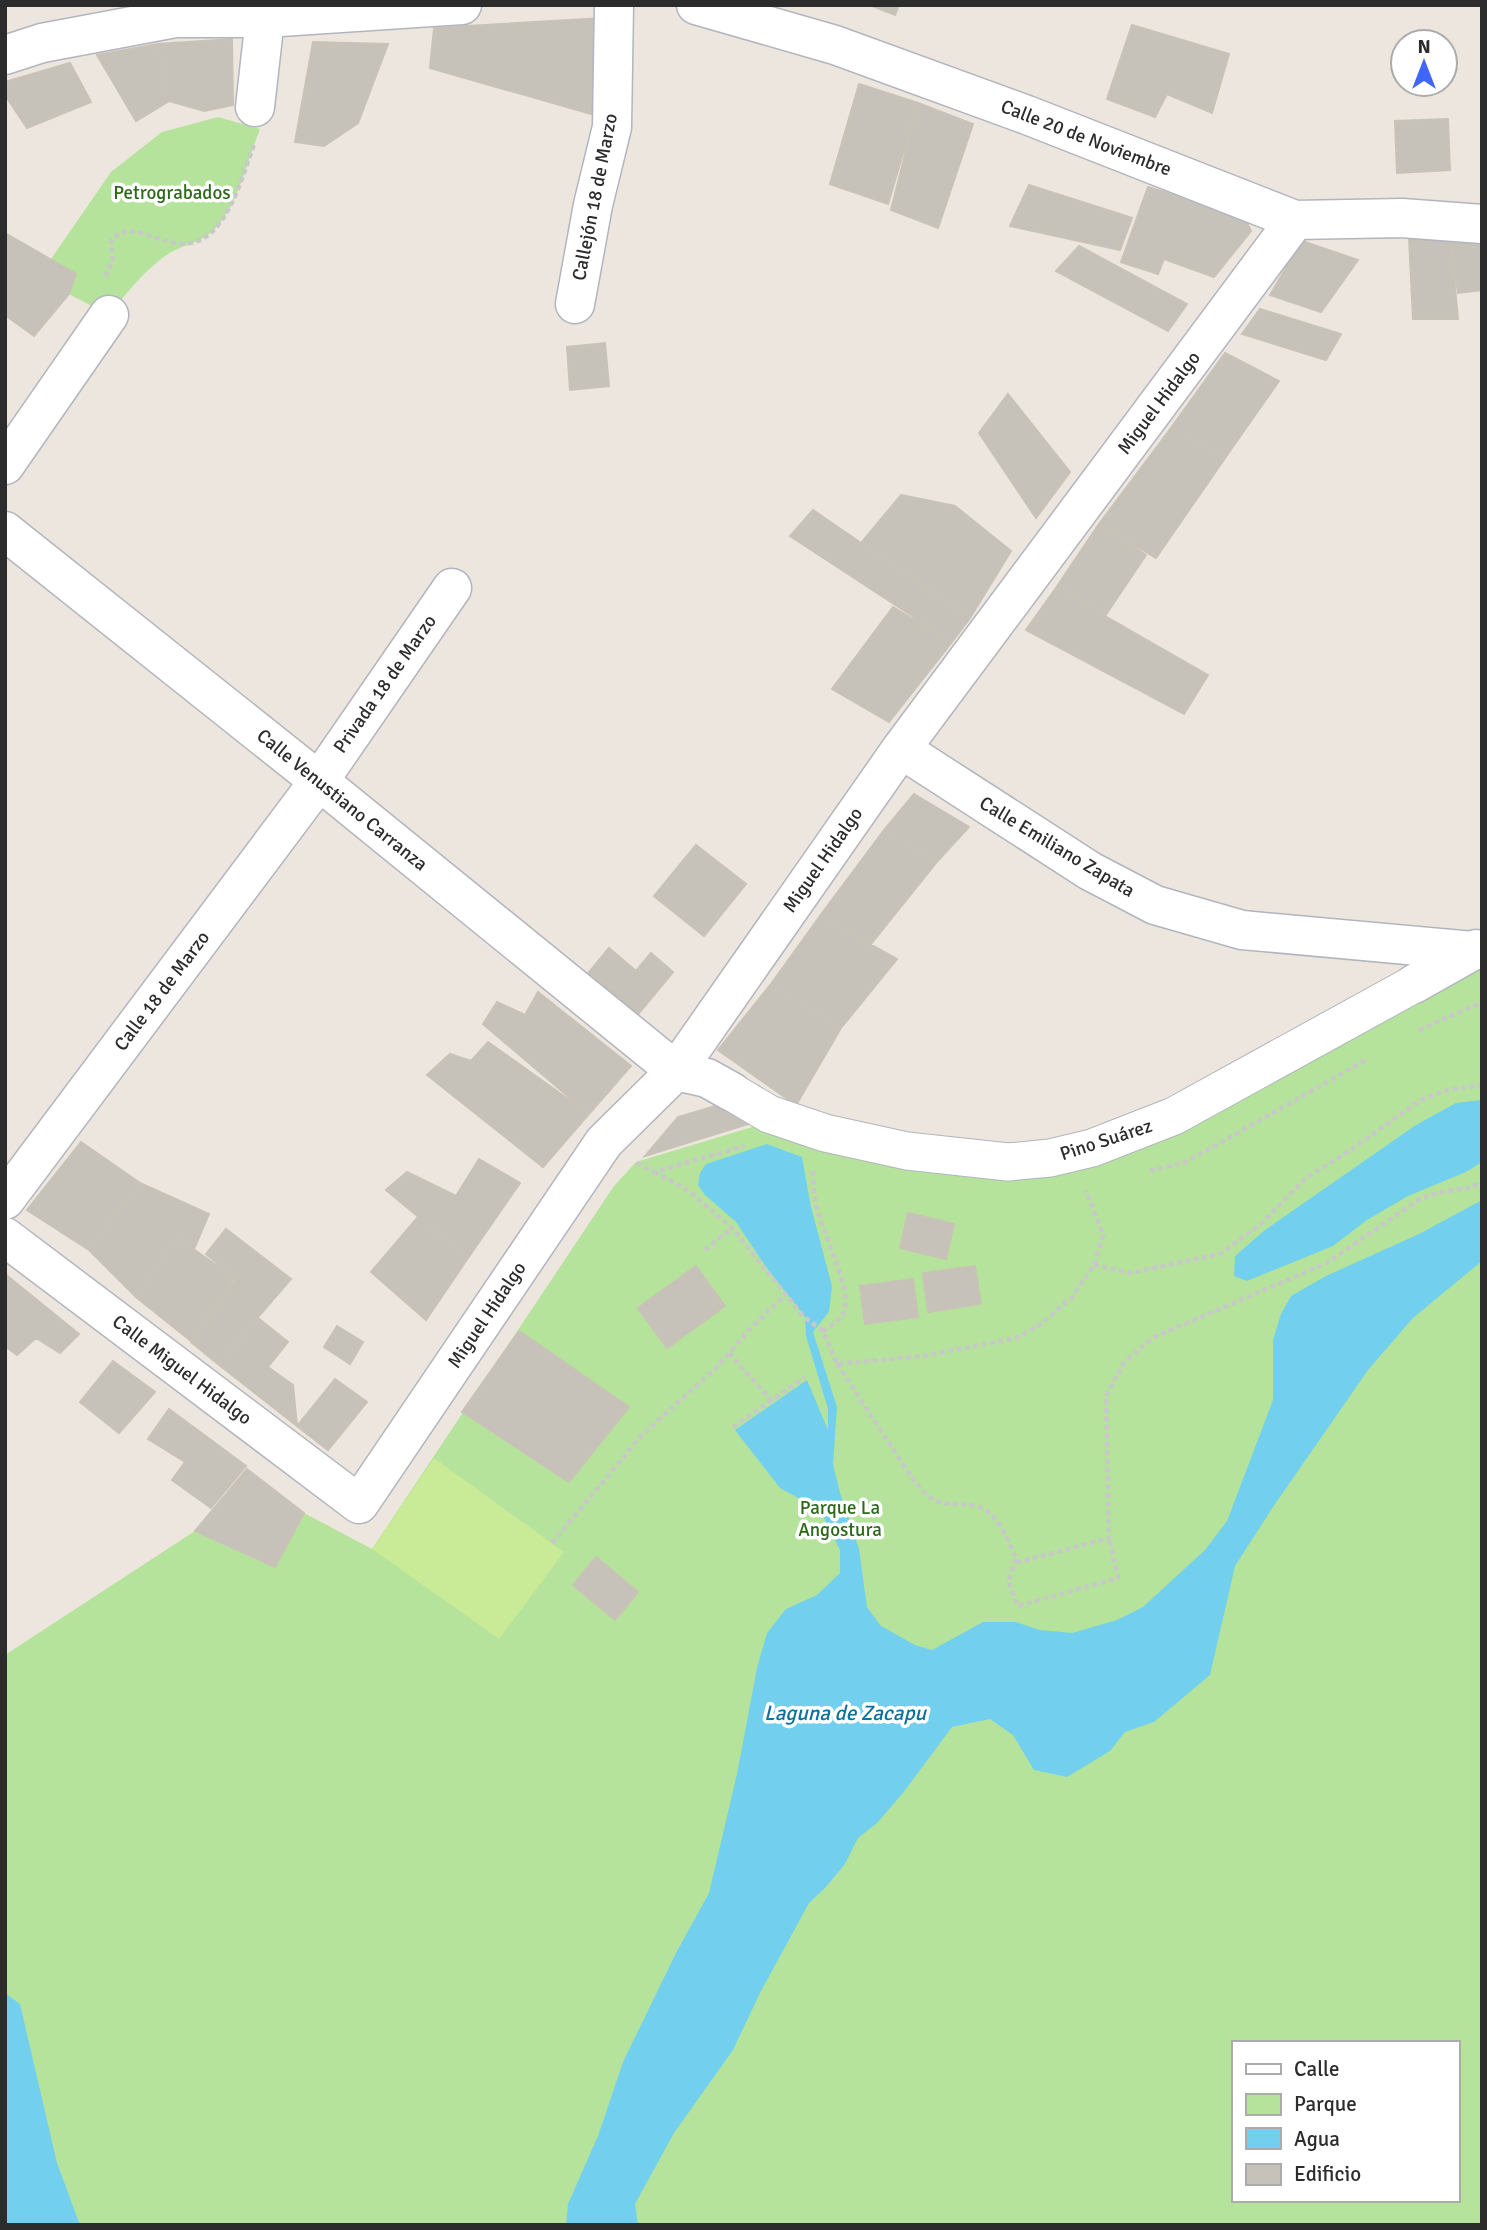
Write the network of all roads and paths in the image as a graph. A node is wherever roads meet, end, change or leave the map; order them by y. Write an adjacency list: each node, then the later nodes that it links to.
1 (462, 5): 5 (street)
2 (614, 5): 10 (street, Callejón 18 de Marzo)
3 (696, 5): 8 (street, Calle 20 de Noviembre)
4 (174, 11): 5 (street); 6 (street)
5 (265, 18): 7 (street)
6 (5, 55)
7 (255, 107): 11 (path)
8 (1295, 220): 9 (street, Calle 20 de Noviembre); 15 (street, Miguel Hidalgo)
9 (1482, 224)
10 (575, 304)
11 (109, 315): 12 (street)
12 (5, 465)
13 (5, 531): 16 (street, Calle Venustiano Carranza)
14 (452, 587): 16 (street, Privada 18 de Marzo)
15 (901, 749): 17 (street, Calle Emiliano Zapata); 19 (street, Miguel Hidalgo)
16 (318, 781): 19 (street, Calle Venustiano Carranza); 28 (street, Calle 18 de Marzo)
17 (1477, 949): 18 (street)
18 (1414, 984): 21 (street, Pino Suárez)
19 (676, 1071): 21 (street); 22 (street, Miguel Hidalgo)
20 (1482, 1085): 32 (path)
21 (732, 1092)
22 (604, 1142): 25 (path); 40 (street, Miguel Hidalgo)
23 (754, 1144): 25 (path)
24 (813, 1168): 34 (path)
25 (654, 1172): 29 (path)
26 (1482, 1182): 41 (path)
27 (1085, 1188): 32 (path)
28 (5, 1200)
29 (732, 1228): 31 (path); 33 (path)
30 (5, 1237): 40 (street, Calle Miguel Hidalgo)
31 (705, 1250)
32 (1094, 1265): 36 (path)
33 (785, 1295): 34 (path); 35 (path)
34 (823, 1332): 36 (path)
35 (729, 1353): 38 (path); 42 (path)
36 (837, 1364): 43 (path)
37 (805, 1377): 38 (path)
38 (771, 1400): 39 (path)
39 (733, 1427)
40 (359, 1504)
41 (1108, 1538): 43 (path); 43 (path)
42 (552, 1543)
43 (1016, 1558)

